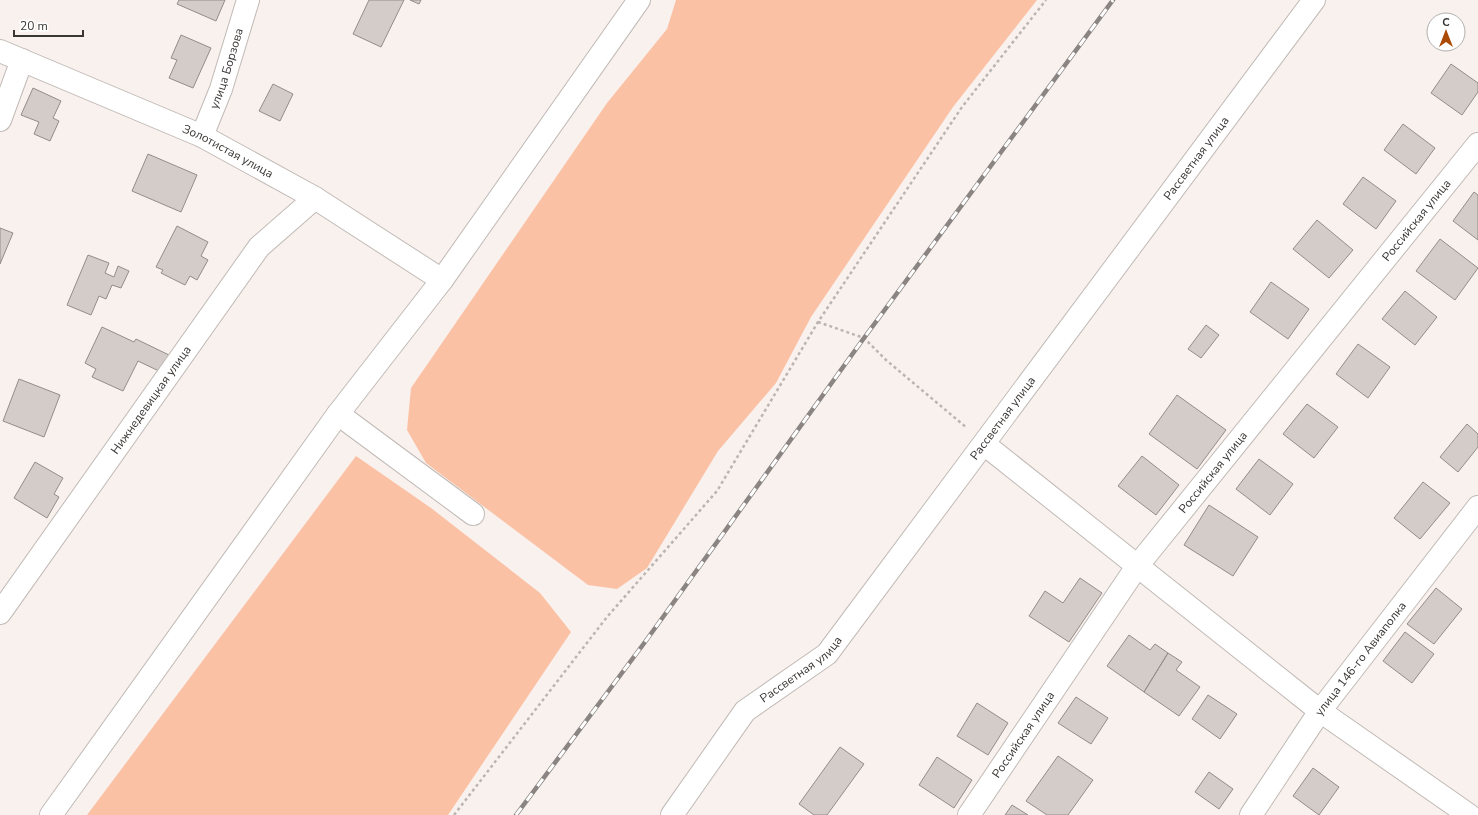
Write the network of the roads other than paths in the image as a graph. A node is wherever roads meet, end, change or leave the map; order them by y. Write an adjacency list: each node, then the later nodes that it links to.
1 (248, 0): 7 (street, улица Борзова)
2 (639, 0): 10 (street)
3 (1314, 0): 12 (street, Рассветная улица)
4 (0, 51): 5 (street, Золотистая улица)
5 (22, 60): 6 (street); 7 (street, Золотистая улица)
6 (0, 120)
7 (202, 136): 9 (street, Золотистая улица)
8 (1478, 144): 15 (street, Российская улица)
9 (315, 198): 10 (street, Золотистая улица); 16 (street, Нижнедевицкая улица)
10 (442, 280): 11 (street)
11 (338, 414): 14 (street); 18 (street)
12 (984, 444): 15 (street); 19 (street, Рассветная улица)
13 (1478, 507): 17 (street, улица 146-го Авиаполка)
14 (473, 514)
15 (1138, 565): 17 (street); 20 (street, Российская улица)
16 (0, 613)
17 (1320, 711): 21 (street, улица 146-го Авиаполка); 22 (street)
18 (51, 815)
19 (672, 815)
20 (969, 815)
21 (1251, 815)
22 (1469, 815)

